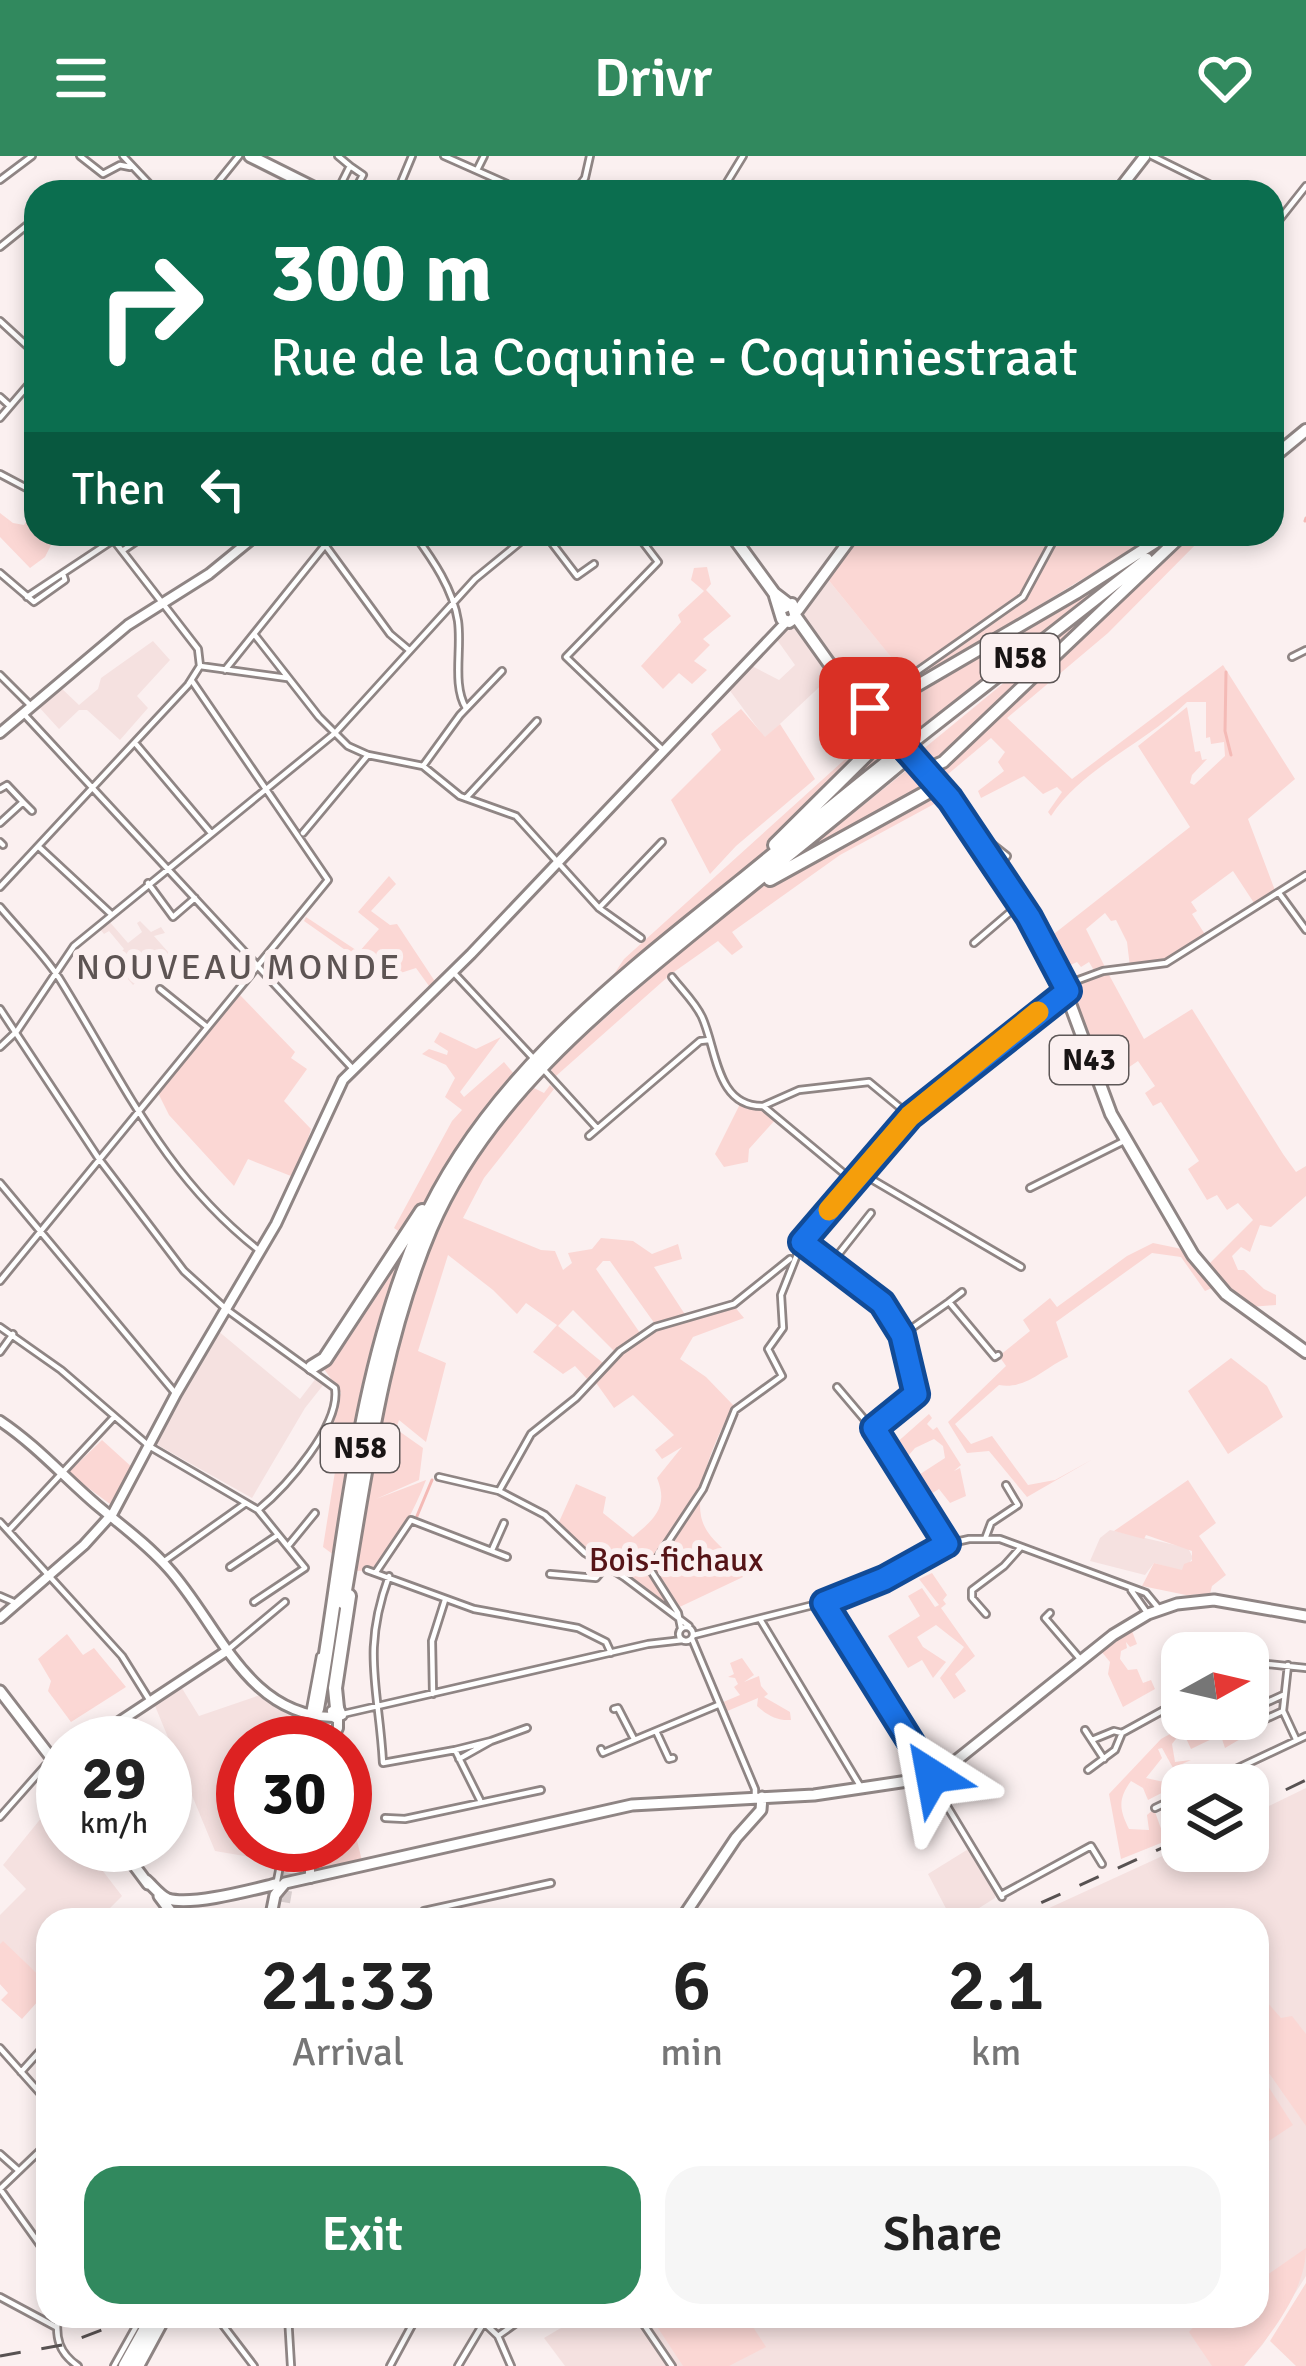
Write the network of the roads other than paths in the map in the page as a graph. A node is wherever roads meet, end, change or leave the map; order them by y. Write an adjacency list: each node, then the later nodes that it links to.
1 (32, 156): 13 (street)
2 (80, 156): 11 (street)
3 (123, 156): 11 (street)
4 (239, 156): 15 (street)
5 (338, 156): 10 (street)
6 (443, 156): 12 (street)
7 (484, 156): 12 (street)
8 (1149, 156): 20 (main road); 21 (street)
9 (255, 157): 16 (main road)
10 (350, 166): 17 (street); 18 (street)
11 (130, 167): 14 (street)
12 (477, 170): 19 (street)
13 (0, 179)
14 (144, 180)
15 (220, 180)
16 (299, 180)
17 (343, 180)
18 (360, 180)
19 (499, 180)
20 (1128, 180)
21 (1200, 180)
22 (1306, 186): 23 (street)
23 (1284, 216)
24 (24, 228): 25 (street)
25 (0, 248)
26 (0, 321): 27 (street)
27 (24, 343)
28 (24, 390): 30 (street)
29 (0, 398): 30 (street)
30 (10, 406): 31 (street)
31 (0, 418)
32 (99, 546): 50 (street)
33 (118, 546): 48 (street)
34 (130, 546): 48 (street)
35 (243, 546): 52 (street)
36 (324, 546): 54 (street)
37 (326, 546): 55 (street)
38 (421, 546): 51 (street)
39 (517, 546): 51 (street)
40 (553, 546): 49 (street)
41 (646, 546): 72 (street)
42 (740, 546): 53 (main road, N43)
43 (845, 546): 53 (main road)
44 (1051, 546): 64 (street)
45 (1149, 546): 70 (main road, N58)
46 (1164, 546): 70 (main road, N58)
47 (1168, 546): 74 (main road, N58)
48 (122, 551): 52 (street)
49 (594, 564)
50 (0, 573)
51 (454, 602): 55 (street); 65 (street)
52 (160, 603): 58 (street); 66 (street)
53 (789, 613): 64 (main road, N43); 72 (street)
54 (254, 634): 59 (street); 62 (street)
55 (409, 650): 69 (street)
56 (1306, 650): 57 (street)
57 (1292, 657)
58 (200, 666): 59 (street); 63 (street)
59 (225, 670): 62 (street)
60 (502, 671): 65 (street)
61 (0, 675): 66 (street)
62 (287, 678): 69 (street)
63 (192, 681): 71 (street); 79 (street)
64 (853, 694): 70 (main road, N43); 70 (main road, N43)
65 (466, 708): 75 (street)
66 (27, 709): 68 (street); 78 (street)
67 (537, 721): 82 (street)
68 (0, 733)
69 (335, 733): 73 (street); 79 (street)
70 (891, 737): 76 (main road, N43, bridge); 76 (main road, N43, bridge); 98 (highway, N58); 98 (highway, N58)
71 (135, 743): 78 (street); 86 (street)
72 (663, 750): 90 (street)
73 (368, 755): 75 (street); 87 (street)
74 (943, 762): 76 (main road); 77 (main road, N58)
75 (423, 766): 82 (street)
76 (922, 770): 77 (main road, N43)
77 (935, 786): 92 (main road, N43); 98 (highway, N58)
78 (92, 787): 89 (street); 91 (street)
79 (268, 787): 86 (street); 87 (street)
80 (0, 789): 83 (street)
81 (957, 797): 92 (street)
82 (466, 798): 90 (street)
83 (23, 802): 84 (street); 85 (street)
84 (32, 811)
85 (0, 823)
86 (211, 833): 91 (street)
87 (301, 836): 106 (street)
88 (662, 842): 101 (street)
89 (38, 846): 95 (street); 102 (street)
90 (557, 863): 101 (street); 107 (street)
91 (167, 868): 94 (street); 97 (street)
92 (998, 870): 99 (main road, N43)
93 (1306, 875): 96 (street)
94 (148, 883): 97 (street); 102 (street)
95 (0, 887)
96 (1280, 893): 103 (street); 110 (street)
97 (195, 898): 106 (street)
98 (723, 902): 117 (highway, N58); 117 (highway, N58)
99 (1020, 904): 105 (street); 110 (main road, N43)
100 (0, 907): 108 (street)
101 (599, 908): 104 (street)
102 (110, 914): 108 (street)
103 (1306, 930)
104 (641, 938)
105 (974, 943)
106 (256, 966): 113 (street); 118 (street)
107 (453, 972): 117 (street); 118 (street)
108 (56, 974): 114 (street); 120 (street)
109 (672, 977): 115 (street)
110 (1066, 988): 121 (street); 124 (main road, N43)
111 (160, 989): 113 (street)
112 (0, 1010): 114 (street)
113 (206, 1027): 120 (street)
114 (17, 1031): 116 (street); 125 (street)
115 (709, 1040): 119 (street); 122 (street)
116 (0, 1047)
117 (539, 1064): 122 (street); 126 (highway, N58); 217 (highway, N58)
118 (353, 1070): 134 (street)
119 (763, 1106): 121 (street); 128 (street)
120 (136, 1113): 125 (street); 134 (street)
121 (910, 1116): 127 (street)
122 (597, 1128): 123 (street)
123 (589, 1136)
124 (1124, 1141): 130 (street); 148 (main road, N43)
125 (99, 1159): 132 (street); 141 (street)
126 (453, 1166): 150 (highway); 217 (highway, N58)
127 (861, 1173): 128 (street); 137 (street)
128 (853, 1181): 133 (street)
129 (0, 1183): 132 (street)
130 (1030, 1188)
131 (871, 1213): 136 (street)
132 (41, 1233): 138 (street); 152 (street)
133 (802, 1242): 135 (street); 136 (street)
134 (260, 1251): 141 (street)
135 (792, 1258): 142 (street); 161 (street)
136 (830, 1265): 146 (street)
137 (1021, 1267)
138 (0, 1280)
139 (962, 1292): 140 (street)
140 (949, 1302): 146 (street); 149 (street)
141 (226, 1309): 150 (street); 152 (street)
142 (784, 1326): 144 (street); 198 (street)
143 (0, 1327): 145 (street)
144 (793, 1332)
145 (13, 1334): 147 (street); 153 (street)
146 (902, 1335): 155 (street)
147 (0, 1352)
148 (1306, 1352)
149 (998, 1354)
150 (312, 1367): 164 (street)
151 (837, 1388): 155 (street)
152 (176, 1394): 156 (street)
153 (115, 1417): 156 (street); 157 (street)
154 (0, 1421): 157 (street)
155 (874, 1428): 172 (street)
156 (149, 1446): 160 (street); 162 (street)
157 (62, 1474): 163 (street); 169 (street)
158 (440, 1477): 161 (street)
159 (1006, 1485): 171 (street)
160 (126, 1490): 163 (street); 166 (street)
161 (499, 1491): 178 (street)
162 (247, 1503): 164 (street); 177 (street)
163 (101, 1509): 166 (street)
164 (258, 1510): 170 (street)
165 (315, 1513): 173 (street)
166 (111, 1517): 177 (street); 184 (street)
167 (0, 1522): 169 (street)
168 (512, 1526): 175 (street)
169 (9, 1529): 184 (street)
170 (278, 1534): 173 (street); 179 (street)
171 (985, 1539): 172 (street); 174 (street)
172 (947, 1544): 192 (street)
173 (288, 1546): 189 (street)
174 (1021, 1547): 185 (street); 195 (street)
175 (492, 1550): 176 (street); 181 (street)
176 (507, 1557)
177 (163, 1562): 202 (street)
178 (607, 1565): 182 (street); 198 (street)
179 (230, 1567)
180 (367, 1570): 181 (street)
181 (376, 1572): 183 (street)
182 (550, 1574)
183 (388, 1576): 188 (street); 213 (street)
184 (47, 1577): 191 (street); 210 (street)
185 (1131, 1590): 193 (street); 193 (street)
186 (327, 1591): 217 (street)
187 (0, 1596): 191 (street)
188 (446, 1598): 201 (street); 208 (street)
189 (254, 1602)
190 (285, 1602): 202 (street)
191 (16, 1603): 197 (street)
192 (824, 1603): 199 (street); 239 (street)
193 (1154, 1612): 196 (main road); 203 (main road)
194 (1050, 1613): 203 (street)
195 (986, 1614)
196 (1306, 1616)
197 (0, 1618)
198 (680, 1618): 200 (street)
199 (760, 1619): 200 (street); 240 (street)
200 (687, 1634): 201 (street); 212 (street)
201 (611, 1650): 208 (street)
202 (226, 1652): 210 (street); 217 (street)
203 (1082, 1660): 239 (main road)
204 (1269, 1664): 205 (street)
205 (1288, 1665): 206 (street); 209 (street)
206 (1306, 1667)
207 (0, 1691): 224 (main road)
208 (433, 1694): 213 (street)
209 (1283, 1695): 211 (street); 215 (street)
210 (150, 1701): 218 (street)
211 (1269, 1701)
212 (718, 1705): 222 (street); 242 (street)
213 (376, 1707): 217 (street); 232 (street)
214 (614, 1709): 227 (street)
215 (1283, 1711): 220 (street); 229 (street)
216 (1161, 1712): 225 (street)
217 (332, 1713): 219 (street)
218 (128, 1716)
219 (333, 1716)
220 (1269, 1717)
221 (526, 1728): 230 (street)
222 (656, 1730): 227 (street); 233 (street)
223 (1085, 1730): 228 (street)
224 (36, 1733)
225 (1122, 1733): 228 (street); 234 (street)
226 (1306, 1736): 229 (street)
227 (634, 1739): 231 (street)
228 (1091, 1740): 234 (street)
229 (1297, 1741): 236 (street)
230 (491, 1742): 232 (street); 235 (street)
231 (601, 1749)
232 (455, 1750): 235 (street)
233 (673, 1758)
234 (1104, 1759): 237 (street)
235 (459, 1760): 244 (street)
236 (1247, 1764)
237 (1088, 1770)
238 (36, 1776): 246 (street)
239 (932, 1780): 240 (main road); 250 (street)
240 (862, 1789): 242 (main road)
241 (541, 1790): 244 (street)
242 (759, 1797): 254 (main road); 260 (main road)
243 (0, 1800): 246 (street)
244 (480, 1800): 249 (street)
245 (1161, 1805): 247 (street)
246 (10, 1806): 248 (street)
247 (1155, 1808)
248 (0, 1816)
249 (385, 1818)
250 (1102, 1864)
251 (140, 1872): 257 (main road)
252 (280, 1872): 256 (street)
253 (310, 1872): 254 (street)
254 (310, 1878): 256 (main road)
255 (551, 1883): 259 (street)
256 (279, 1884): 257 (main road); 258 (main road)
257 (171, 1907)
258 (273, 1908)
259 (438, 1908)
260 (689, 1908)
261 (0, 2048): 263 (street)
262 (36, 2055): 263 (street)
263 (21, 2072): 264 (street)
264 (36, 2089)
265 (0, 2154): 267 (street)
266 (36, 2155): 267 (street)
267 (19, 2171): 268 (street)
268 (0, 2189): 269 (street)
269 (36, 2239)
270 (0, 2297): 271 (street)
271 (36, 2311)
272 (56, 2328): 284 (street)
273 (135, 2328): 285 (street)
274 (146, 2328): 286 (highway)
275 (158, 2328): 287 (highway)
276 (225, 2328): 288 (street)
277 (289, 2328): 289 (street)
278 (411, 2328): 290 (street)
279 (480, 2328): 291 (street)
280 (490, 2328): 283 (street)
281 (509, 2328): 283 (street)
282 (646, 2328): 293 (street)
283 (498, 2336): 292 (street)
284 (78, 2366)
285 (114, 2366)
286 (125, 2366)
287 (137, 2366)
288 (254, 2366)
289 (291, 2366)
290 (390, 2366)
291 (458, 2366)
292 (511, 2366)
293 (672, 2366)

